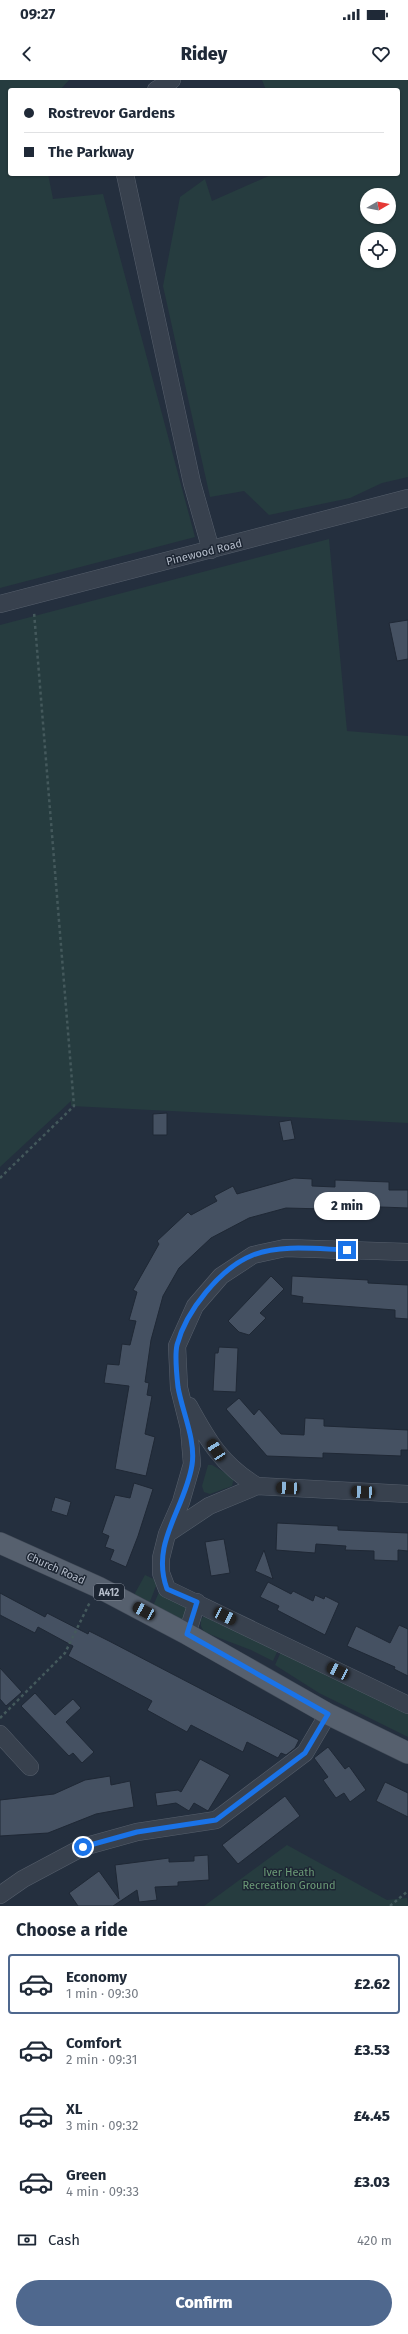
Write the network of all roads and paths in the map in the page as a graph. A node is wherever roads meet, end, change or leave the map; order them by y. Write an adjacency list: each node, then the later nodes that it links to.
1 (172, 80): 2 (street)
2 (159, 88)
3 (125, 176): 5 (street)
4 (408, 498): 5 (street, Pinewood Road)
5 (211, 550): 6 (street, Pinewood Road)
6 (32, 596): 7 (street, Pinewood Road); 8 (path)
7 (0, 604)
8 (0, 1178)
9 (408, 1252): 10 (street)
10 (178, 1388): 11 (street); 13 (street)
11 (257, 1486): 12 (street); 13 (street)
12 (408, 1494)
13 (167, 1534): 16 (street)
14 (0, 1543): 15 (main road, Church Road / A412)
15 (98, 1587): 17 (main road, Church Road / A412); 20 (path)
16 (197, 1602): 17 (street); 18 (street)
17 (187, 1634): 19 (main road, Church Road / A412)
18 (408, 1705)
19 (328, 1714): 22 (main road, Church Road / A412); 25 (street)
20 (0, 1718)
21 (0, 1734): 23 (street)
22 (408, 1753)
23 (30, 1768)
24 (408, 1891): 26 (path)
25 (0, 1895)
26 (390, 1906)

